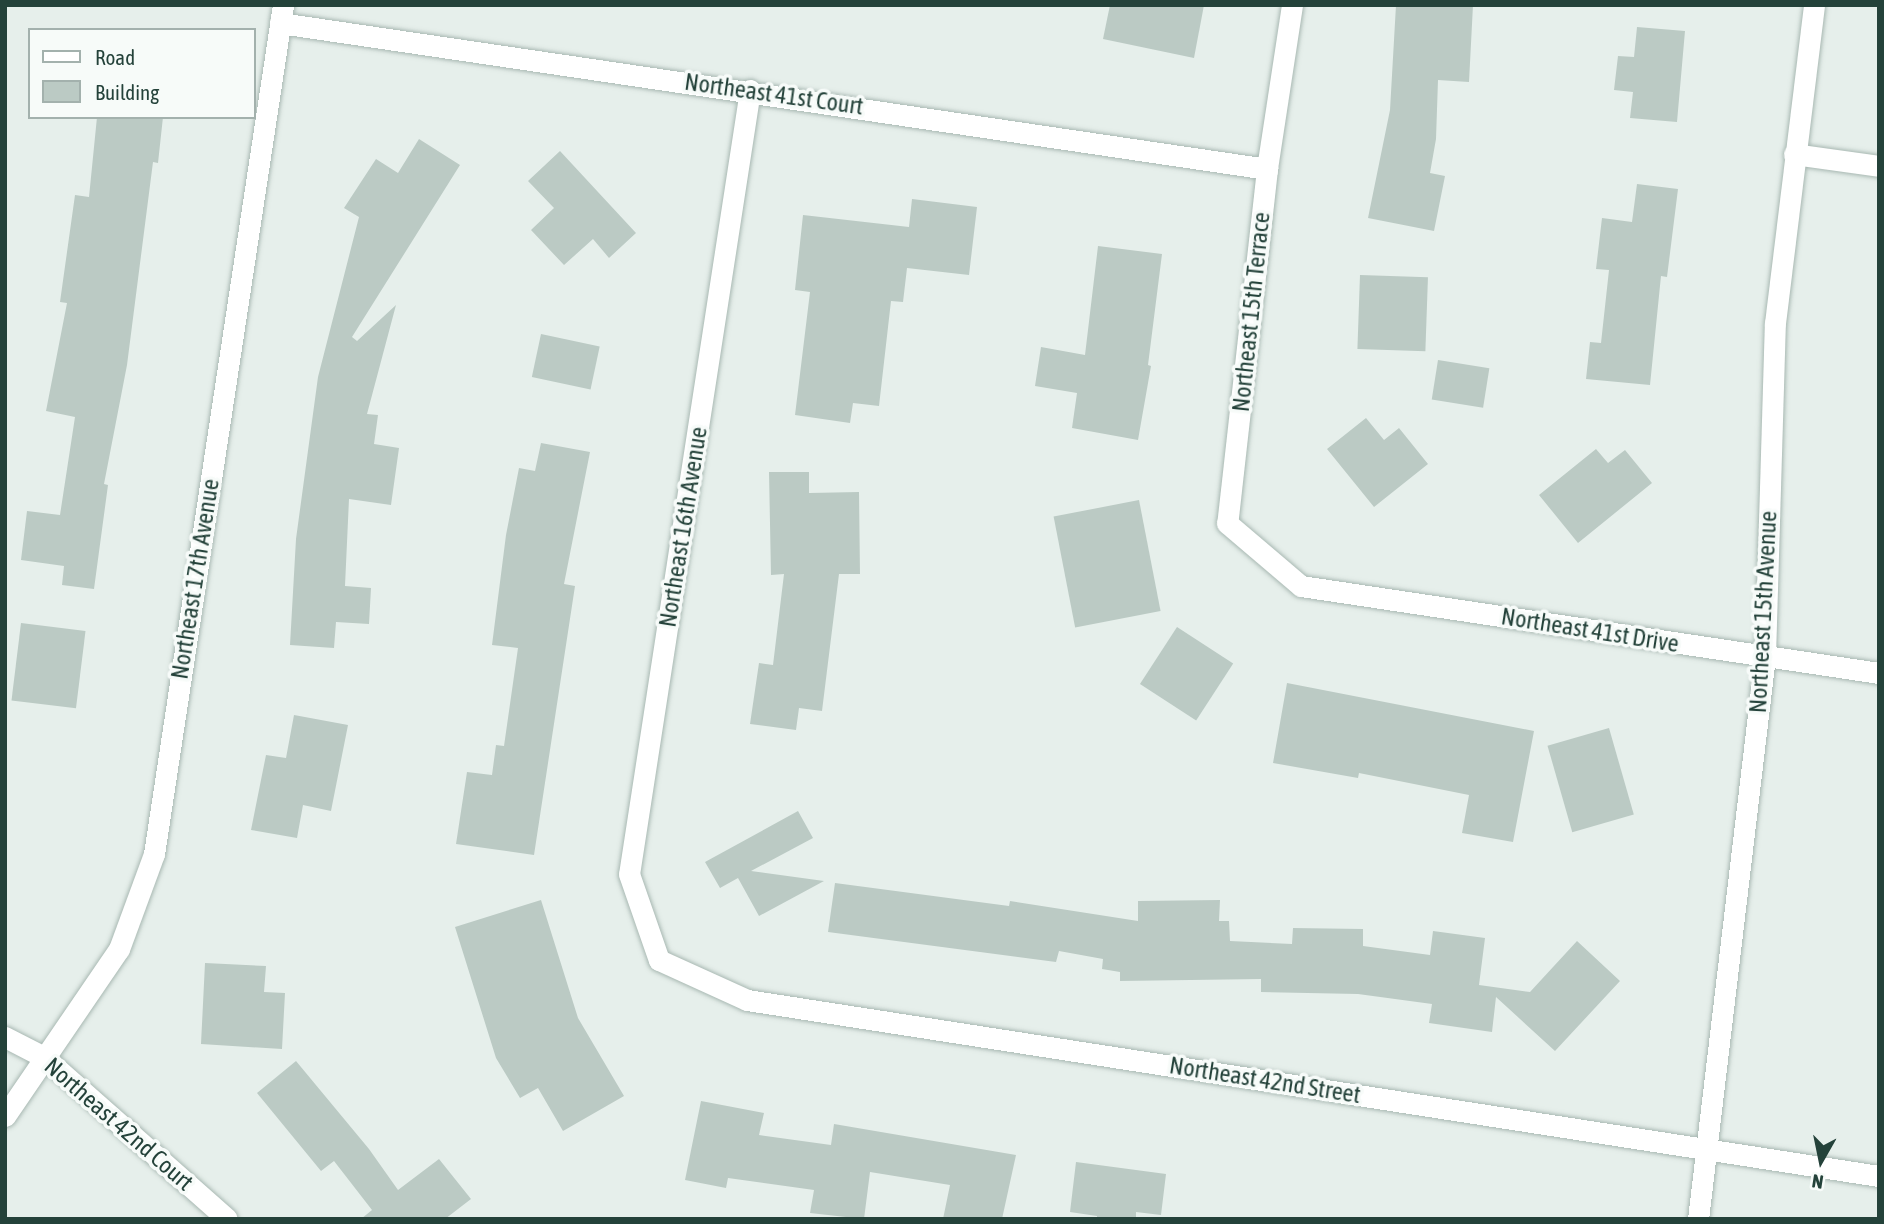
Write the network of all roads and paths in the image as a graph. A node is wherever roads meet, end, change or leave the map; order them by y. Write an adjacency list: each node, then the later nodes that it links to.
1 (1292, 5): 7 (street, Northeast 15th Terrace)
2 (1814, 5): 5 (street, Northeast 15th Avenue)
3 (281, 14): 4 (street, Northeast 41st Court); 13 (street, Northeast 17th Avenue)
4 (750, 90): 7 (street, Northeast 41st Court); 11 (street, Northeast 16th Avenue)
5 (1794, 154): 6 (street); 9 (street, Northeast 15th Avenue)
6 (1879, 166)
7 (1267, 169): 8 (street, Northeast 15th Terrace)
8 (1301, 586): 9 (street, Northeast 41st Drive)
9 (1765, 656): 10 (street, Northeast 41st Drive); 15 (street, Northeast 15th Avenue)
10 (1879, 673)
11 (659, 960): 15 (street, Northeast 42nd Street)
12 (5, 1037): 13 (street, Northeast 42nd Court)
13 (44, 1058): 14 (street, Northeast 17th Avenue); 17 (street, Northeast 42nd Court)
14 (5, 1116)
15 (1709, 1149): 16 (street, Northeast 42nd Street); 18 (street, Northeast 15th Avenue)
16 (1879, 1176)
17 (228, 1219)
18 (1698, 1219)

